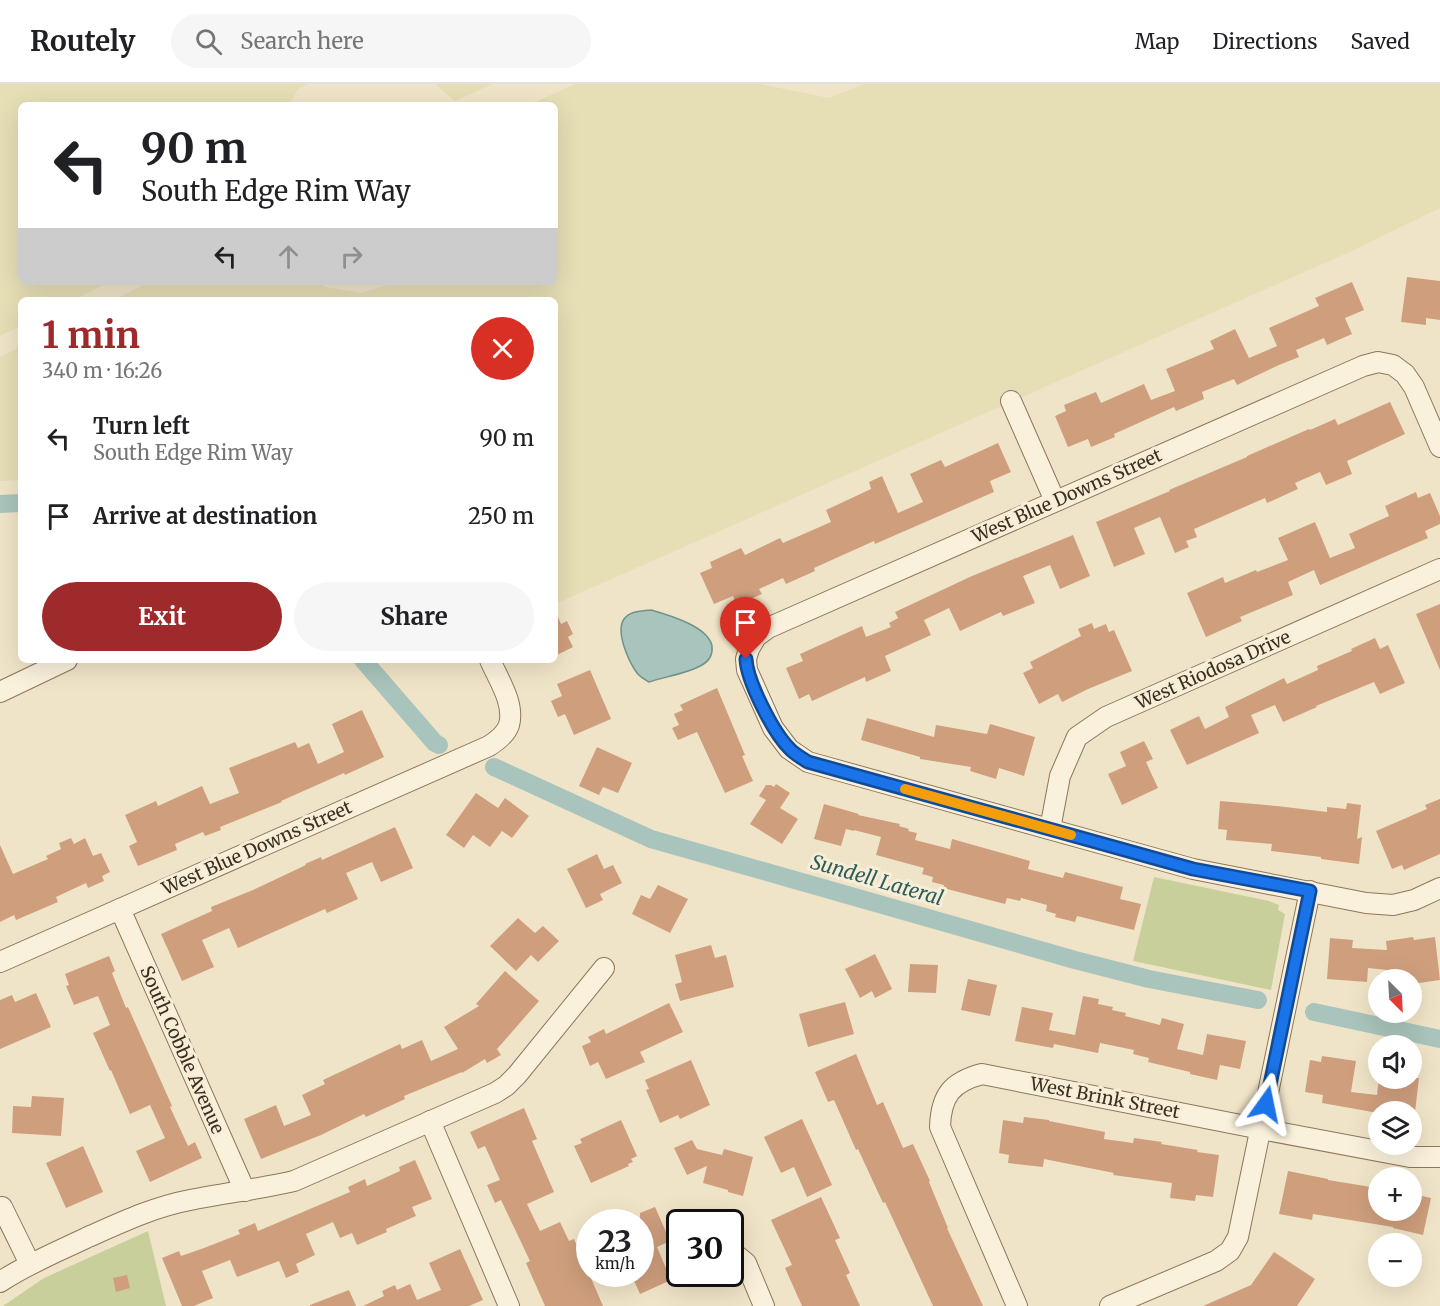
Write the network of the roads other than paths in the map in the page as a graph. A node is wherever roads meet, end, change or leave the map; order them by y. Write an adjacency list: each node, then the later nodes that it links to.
1 (1011, 401): 3 (street)
2 (1440, 447): 3 (street, West Blue Downs Street)
3 (1055, 501): 8 (street, West Blue Downs Street)
4 (1440, 569): 8 (street, West Riodosa Drive)
5 (62, 663): 7 (street)
6 (491, 663): 11 (street, West Blue Downs Street)
7 (0, 692)
8 (1050, 829): 10 (street)
9 (1440, 888): 10 (street)
10 (1310, 891): 15 (street)
11 (120, 909): 12 (street, West Blue Downs Street); 17 (street, South Cobble Avenue)
12 (0, 962)
13 (604, 968): 14 (street)
14 (430, 1121): 17 (street); 23 (street)
15 (1261, 1129): 16 (street, West Brink Street); 22 (street); 25 (street, West Brink Street)
16 (1440, 1157)
17 (245, 1191): 20 (street)
18 (2, 1207): 20 (street)
19 (744, 1261): 24 (street)
20 (30, 1264): 21 (street)
21 (0, 1282)
22 (1149, 1298): 26 (street)
23 (509, 1306)
24 (764, 1306)
25 (1017, 1306)
26 (1110, 1306)

